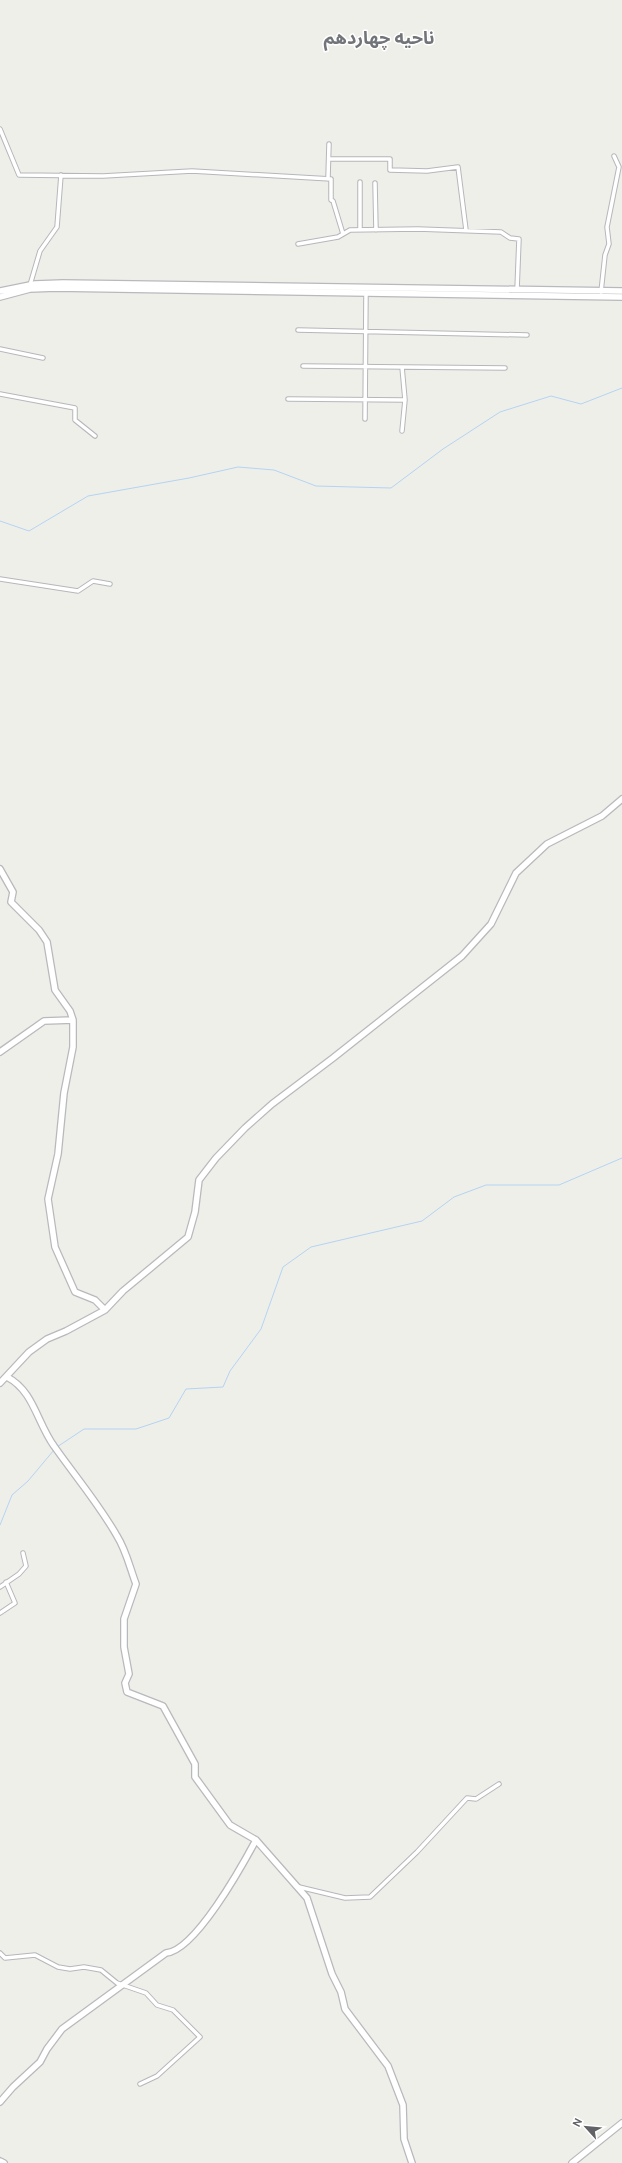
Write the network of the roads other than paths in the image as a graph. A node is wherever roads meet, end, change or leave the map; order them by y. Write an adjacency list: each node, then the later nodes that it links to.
1 (0, 129): 5 (street)
2 (329, 144): 4 (street)
3 (614, 156): 19 (street)
4 (329, 159): 6 (street); 11 (street)
5 (61, 175): 6 (street); 14 (street)
6 (328, 178): 12 (street)
7 (360, 182): 9 (street)
8 (375, 183): 10 (street)
9 (360, 230): 10 (street); 12 (street)
10 (376, 230): 11 (street)
11 (466, 230): 15 (street)
12 (343, 234): 13 (street)
13 (298, 244)
14 (30, 285): 15 (street); 16 (street)
15 (517, 290): 19 (street)
16 (0, 291)
17 (622, 291): 19 (street)
18 (366, 293): 19 (street); 20 (street); 23 (street)
19 (601, 294): 21 (street)
20 (0, 297)
21 (622, 297)
22 (298, 330): 23 (street)
23 (365, 332): 24 (street); 28 (street)
24 (527, 335)
25 (0, 349): 26 (street)
26 (43, 358)
27 (304, 366): 28 (street)
28 (365, 367): 29 (street); 33 (street)
29 (402, 367): 30 (street); 34 (street)
30 (505, 368)
31 (0, 394): 37 (street)
32 (288, 398): 33 (street)
33 (365, 399): 34 (street); 35 (street)
34 (405, 400): 36 (street)
35 (366, 418)
36 (402, 431)
37 (95, 436)
38 (0, 579): 39 (street)
39 (110, 584)
40 (622, 799): 44 (street)
41 (0, 869): 42 (street)
42 (73, 1020): 43 (street); 44 (street)
43 (0, 1052)
44 (105, 1310): 45 (street)
45 (7, 1377): 46 (street); 52 (street)
46 (0, 1382)
47 (23, 1553): 48 (street)
48 (6, 1582): 49 (street); 50 (street)
49 (0, 1587)
50 (0, 1612)
51 (499, 1784): 53 (street)
52 (256, 1840): 53 (street); 55 (street)
53 (299, 1887): 61 (street)
54 (0, 1954): 55 (street)
55 (123, 1984): 56 (street); 57 (street)
56 (140, 2084)
57 (0, 2102)
58 (622, 2124): 62 (street)
59 (0, 2161): 60 (street)
60 (4, 2163)
61 (412, 2163)
62 (572, 2163)

